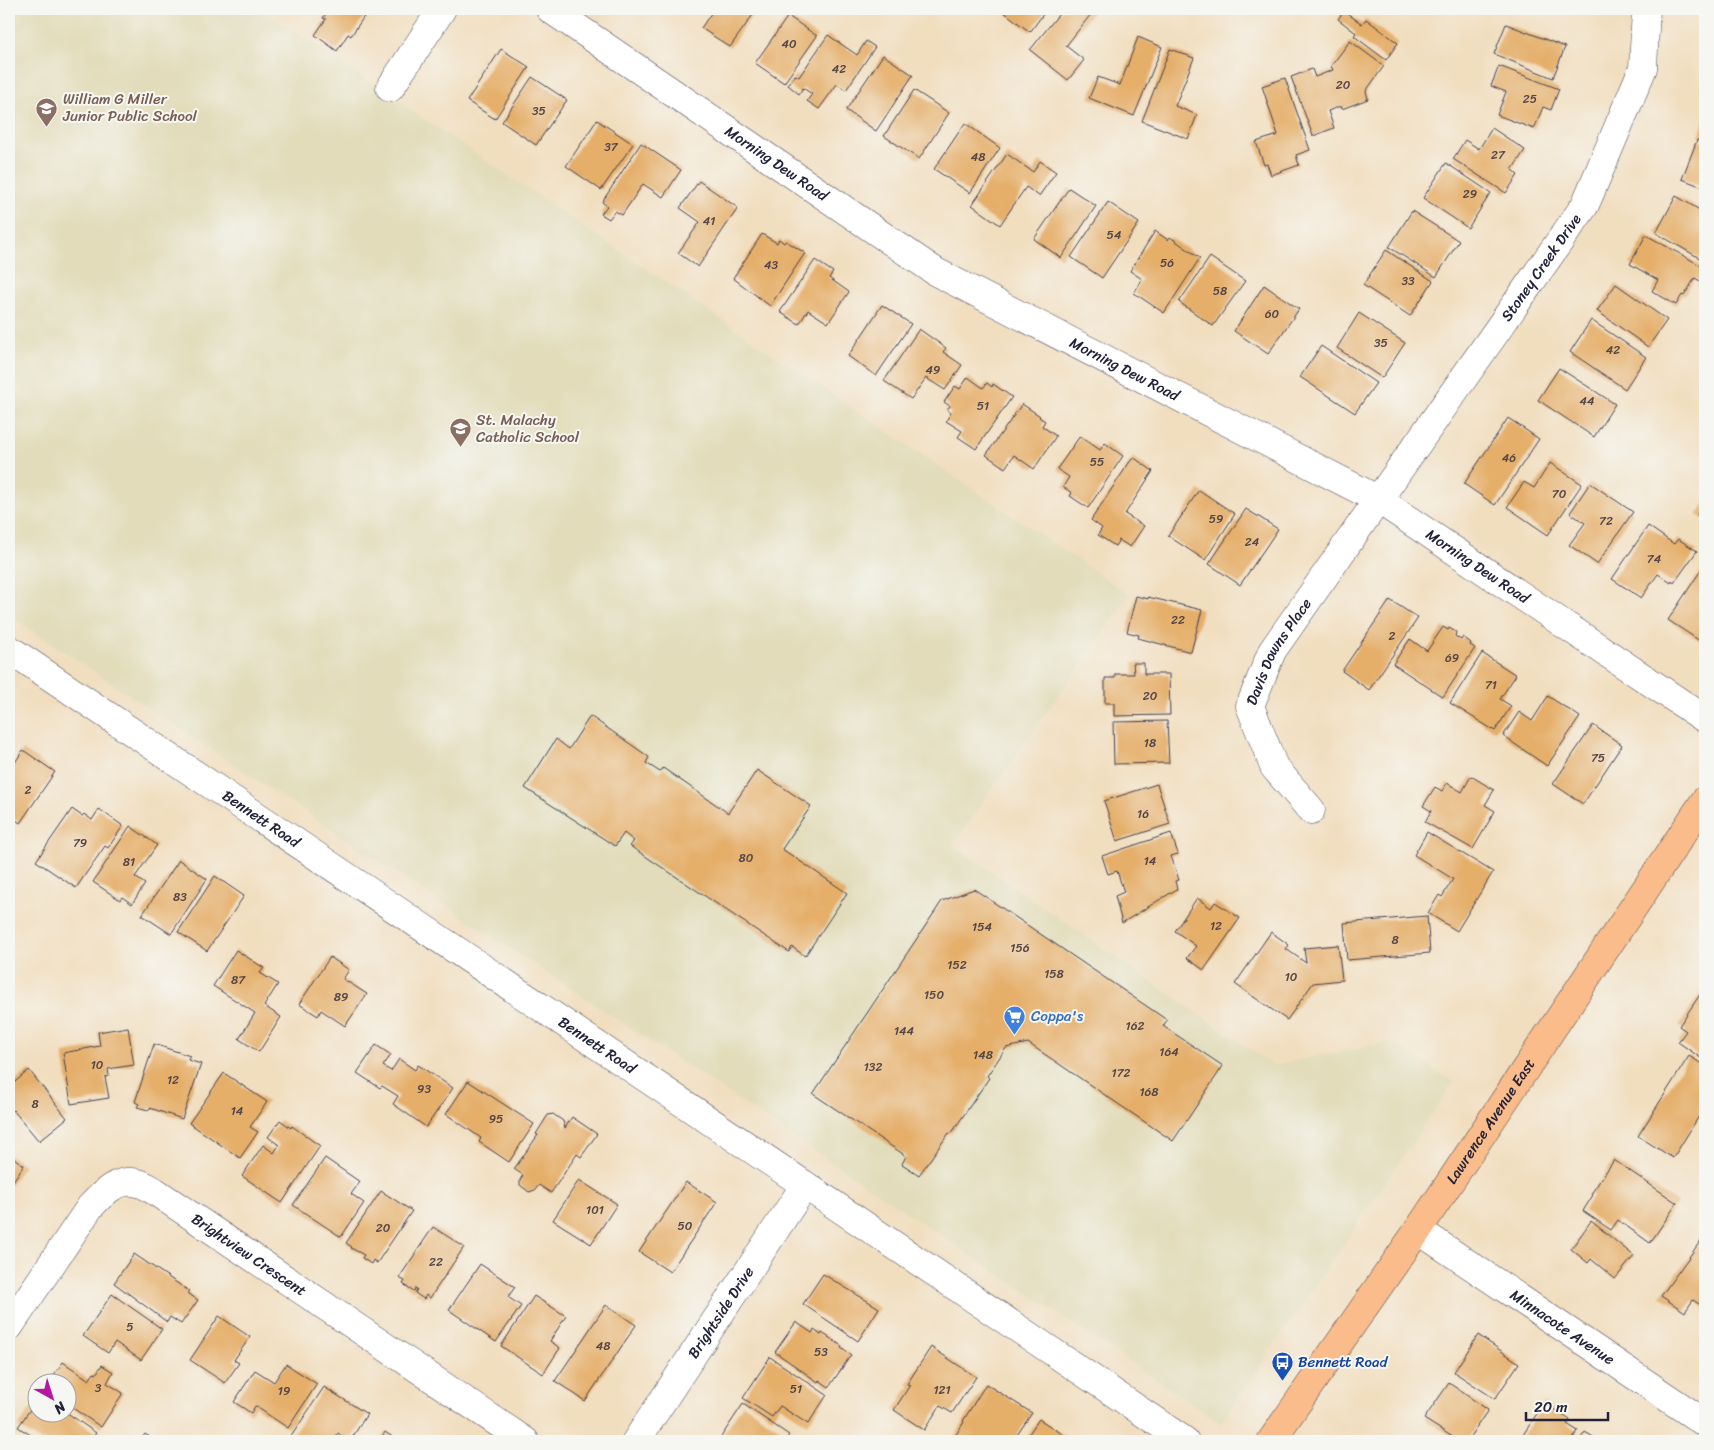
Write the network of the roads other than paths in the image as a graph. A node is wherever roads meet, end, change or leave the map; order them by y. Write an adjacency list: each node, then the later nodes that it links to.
1 (442, 9): 4 (street)
2 (550, 9): 5 (street, Morning Dew Road)
3 (1646, 9): 5 (street, Stoney Creek Drive)
4 (390, 88)
5 (1379, 500): 7 (street, Morning Dew Road); 9 (street, Davis Downs Place)
6 (11, 655): 10 (street, Bennett Road)
7 (1705, 719)
8 (1705, 800): 11 (main road, Lawrence Avenue East)
9 (1311, 810)
10 (805, 1185): 15 (street, Brightside Drive); 16 (street, Bennett Road)
11 (1418, 1230): 13 (street, Minnacote Avenue); 17 (main road, Lawrence Avenue East)
12 (9, 1327): 14 (street, Brightview Crescent)
13 (1705, 1423)
14 (525, 1441)
15 (636, 1441)
16 (1185, 1441)
17 (1272, 1441)

